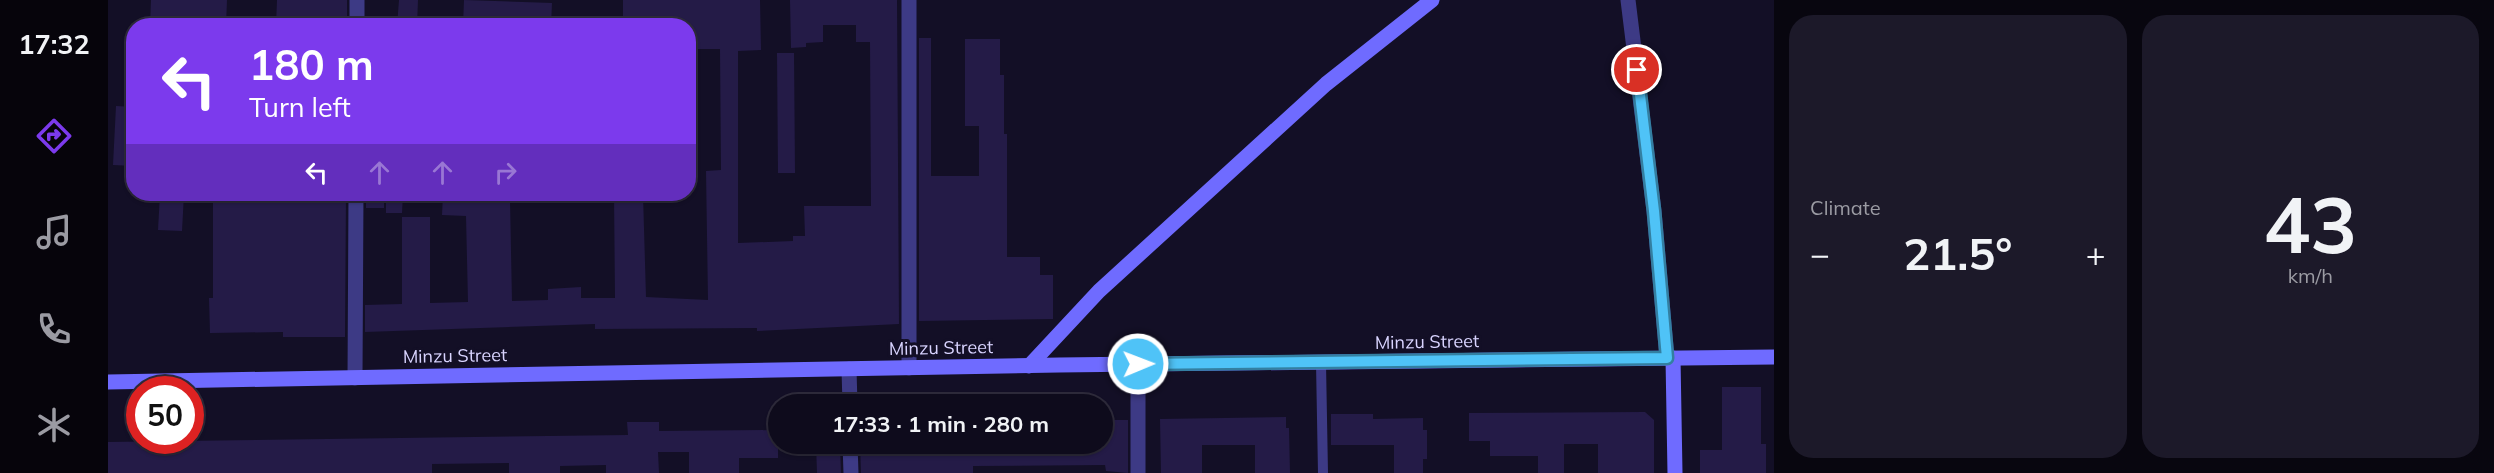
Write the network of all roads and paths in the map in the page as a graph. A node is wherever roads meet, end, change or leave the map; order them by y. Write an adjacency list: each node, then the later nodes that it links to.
1 (357, 0): 5 (street)
2 (909, 0): 12 (street)
3 (1432, 0): 11 (main road)
4 (1628, 0): 8 (street)
5 (357, 18)
6 (356, 201): 14 (street)
7 (1774, 357): 8 (main road, Minzu Street)
8 (1670, 358): 9 (main road, Minzu Street); 21 (main road)
9 (1322, 363): 10 (main road, Minzu Street); 20 (lane)
10 (1138, 364): 11 (main road, Minzu Street); 19 (street)
11 (1029, 366): 12 (main road, Minzu Street)
12 (909, 368): 13 (main road, Minzu Street)
13 (849, 369): 14 (main road, Minzu Street); 16 (street)
14 (355, 378): 15 (main road, Minzu Street)
15 (108, 382)
16 (850, 394)
17 (850, 454): 18 (street)
18 (851, 473)
19 (1138, 473)
20 (1323, 473)
21 (1675, 473)

